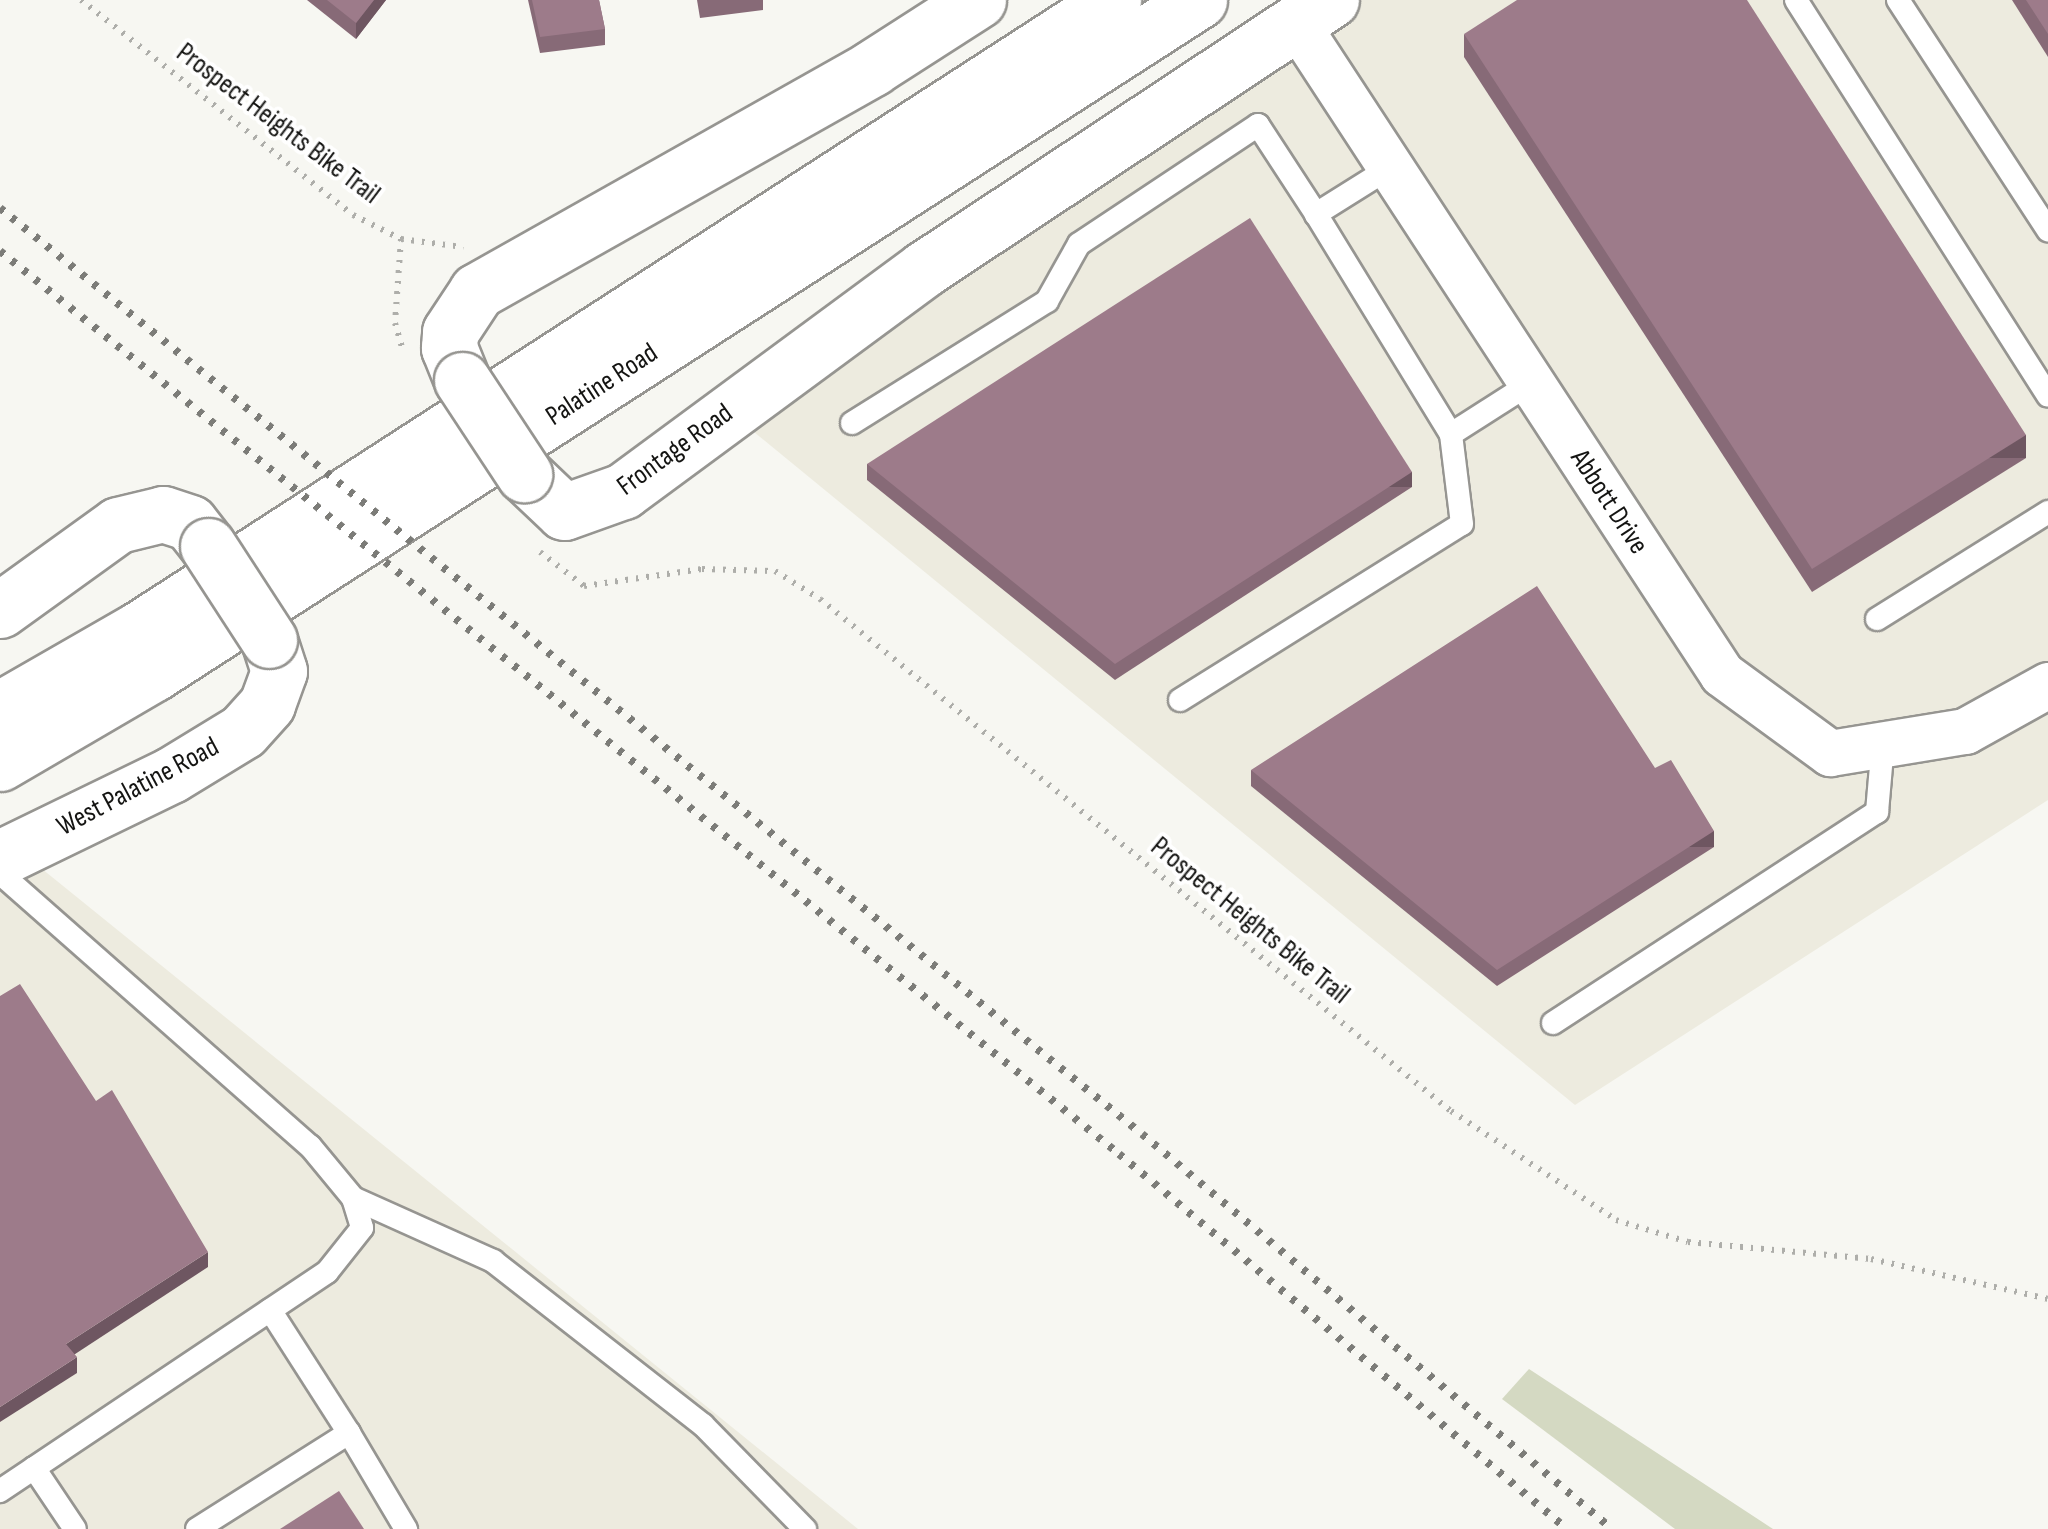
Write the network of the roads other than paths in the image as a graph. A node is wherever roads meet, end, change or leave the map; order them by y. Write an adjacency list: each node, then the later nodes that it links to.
1 (978, 0): 6 (main road, Frontage Road, bridge)
2 (1113, 0): 19 (main road, Palatine Road)
3 (1199, 0): 21 (main road, Palatine Road)
4 (1796, 0): 11 (lane)
5 (1898, 0): 9 (lane)
6 (1314, 11): 7 (street, Abbott Drive)
7 (1391, 167): 8 (lane); 10 (street, Abbott Drive)
8 (1316, 214): 12 (lane); 13 (lane)
9 (2048, 230)
10 (1532, 383): 13 (lane); 20 (street, Abbott Drive)
11 (2048, 396)
12 (852, 423)
13 (1451, 434): 18 (lane)
14 (2048, 512): 16 (lane)
15 (0, 610): 22 (main road, West Palatine Road, bridge)
16 (1876, 619)
17 (2048, 685): 20 (street, Abbott Drive)
18 (1180, 700)
19 (0, 709)
20 (1884, 744): 24 (lane)
21 (0, 764)
22 (0, 858)
23 (0, 874): 25 (lane)
24 (1553, 1023)
25 (353, 1198): 26 (lane); 33 (lane)
26 (270, 1310): 27 (lane); 28 (lane)
27 (350, 1432): 31 (lane); 32 (lane)
28 (34, 1468): 29 (lane); 30 (lane)
29 (0, 1491)
30 (75, 1529)
31 (197, 1529)
32 (405, 1529)
33 (805, 1529)

